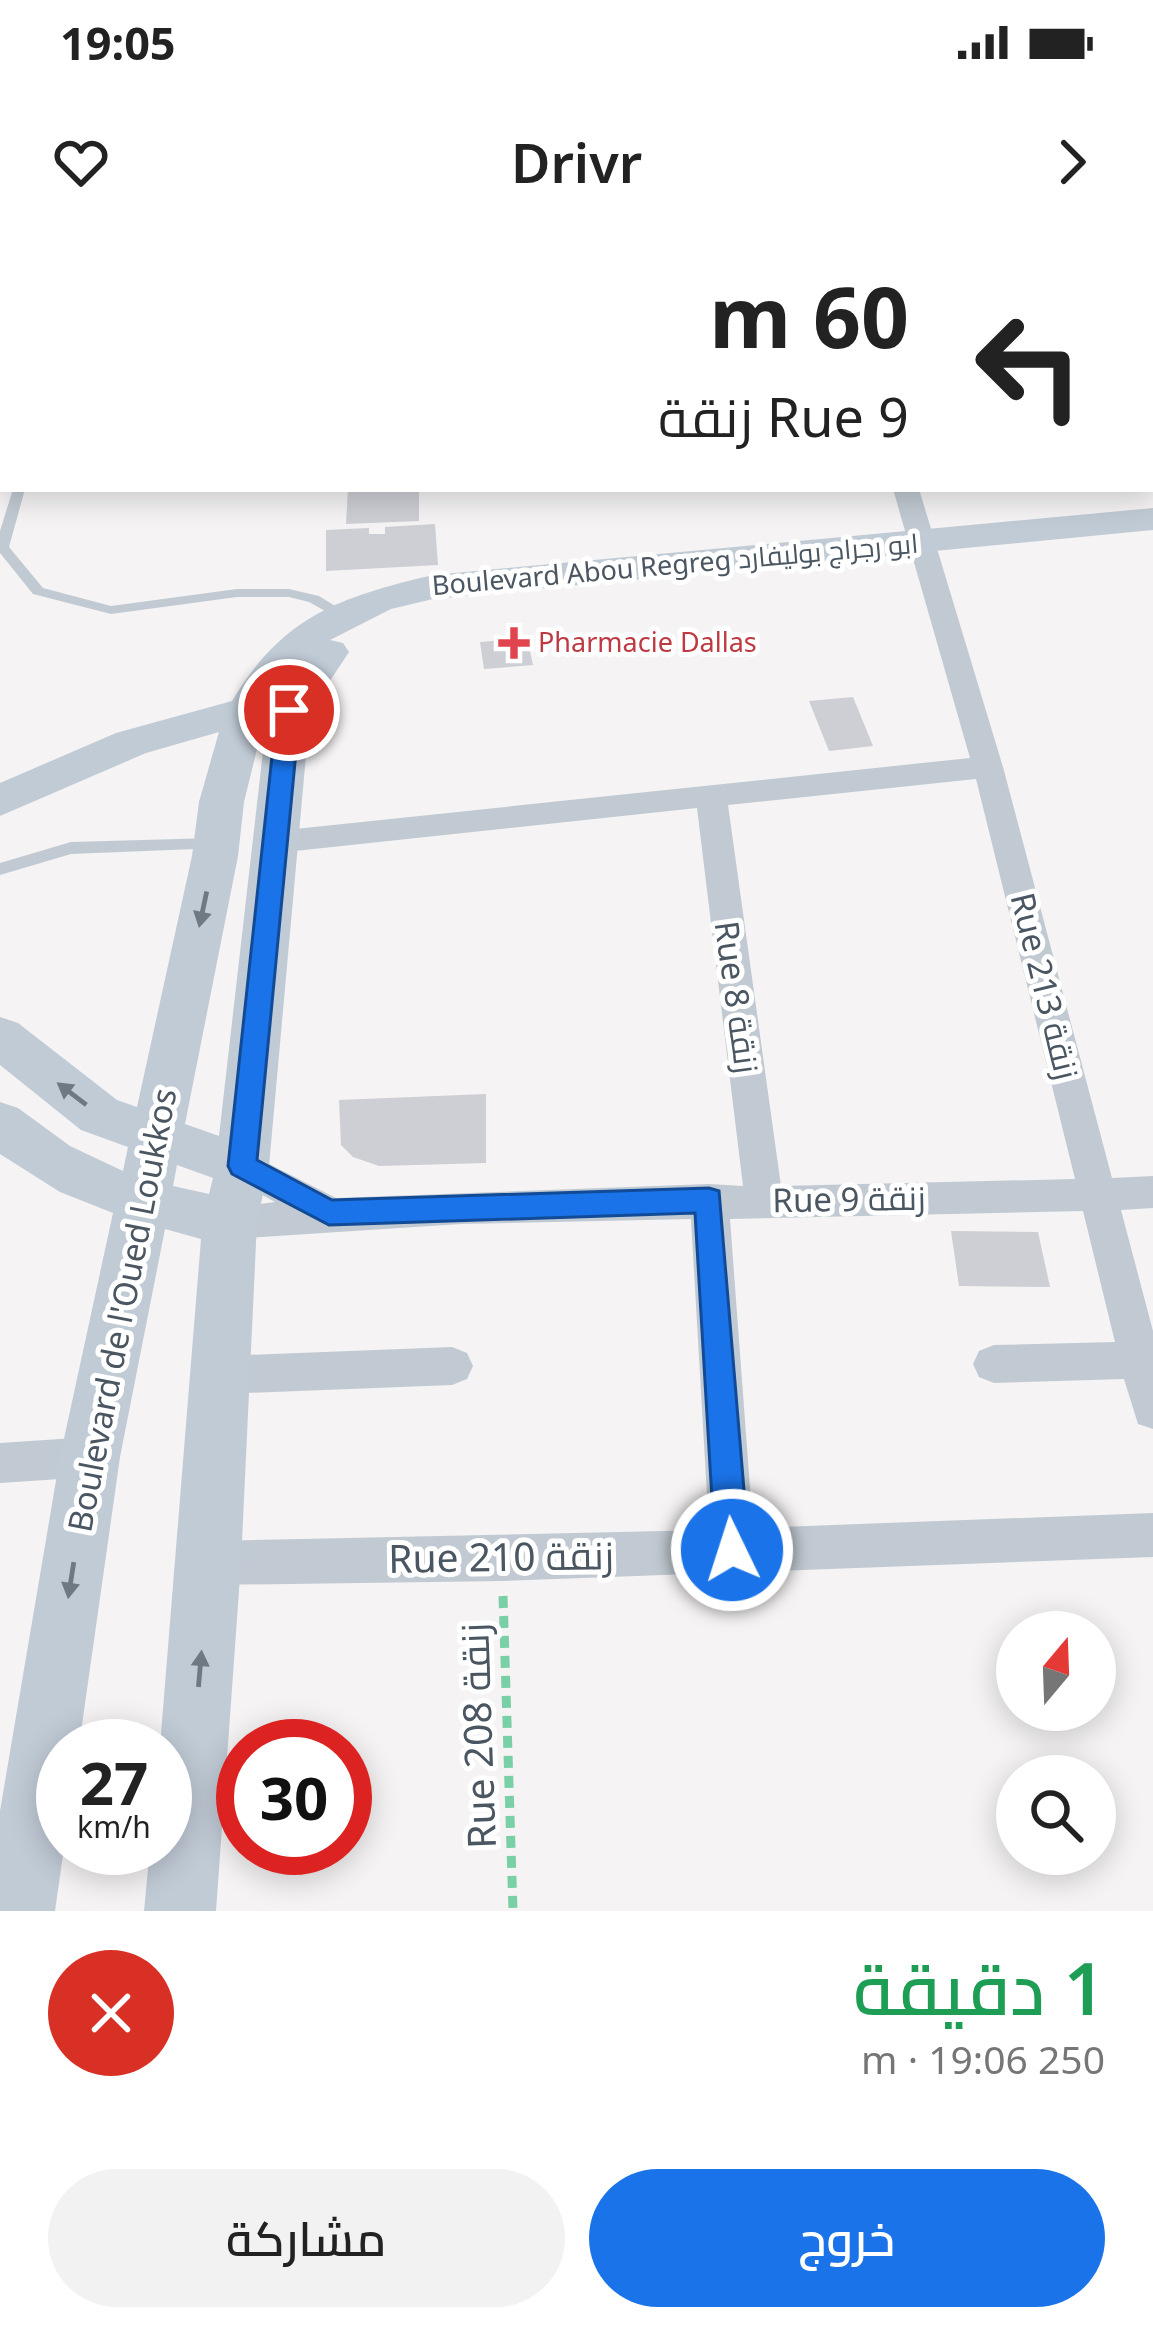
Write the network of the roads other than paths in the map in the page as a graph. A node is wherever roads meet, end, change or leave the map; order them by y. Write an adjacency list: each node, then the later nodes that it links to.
1 (19, 492): 6 (lane)
2 (907, 492): 5 (street, Rue 213 زنقة)
3 (1153, 519): 5 (main road, Boulevard Abou Regreg ابو رجراج بوليفارد)
4 (1153, 545): 5 (main road, Boulevard Abou Regreg ابو رجراج بوليفارد)
5 (925, 553): 6 (main road, Boulevard Abou Regreg ابو رجراج بوليفارد); 7 (main road, Boulevard Abou Regreg ابو رجراج بوليفارد); 8 (street, Rue 213 زنقة)
6 (340, 614): 7 (main road, Boulevard Abou Regreg ابو رجراج بوليفارد)
7 (266, 711): 10 (main road); 11 (main road); 12 (main road, Boulevard de l'Oued Loukkos)
8 (988, 767): 9 (street); 19 (street, Rue 213 زنقة)
9 (711, 795): 11 (street); 21 (street, Rue 8 زنقة)
10 (0, 801)
11 (276, 842): 17 (main road)
12 (216, 844): 13 (lane); 16 (main road, Boulevard de l'Oued Loukkos, one-way to 16)
13 (0, 869)
14 (0, 1036): 16 (main road, one-way to 14)
15 (0, 1124): 22 (main road)
16 (154, 1137): 17 (main road); 22 (main road, Boulevard de l'Oued Loukkos)
17 (242, 1166): 23 (street); 24 (main road)
18 (1153, 1192): 19 (street, Rue 9 زنقة)
19 (1099, 1196): 21 (street, Rue 9 زنقة); 25 (street, Rue 213 زنقة)
20 (709, 1200): 21 (street, Rue 9 زنقة); 23 (street, Rue 9 زنقة); 33 (street)
21 (764, 1200)
22 (142, 1202): 24 (main road); 30 (main road, Boulevard de l'Oued Loukkos)
23 (329, 1213): 24 (street, Rue 9 زنقة)
24 (230, 1222): 28 (main road)
25 (1147, 1360): 26 (street); 29 (street, Rue 213 زنقة)
26 (994, 1364)
27 (452, 1366): 28 (street)
28 (219, 1375): 34 (main road)
29 (1153, 1410)
30 (90, 1457): 31 (street); 35 (main road, Boulevard de l'Oued Loukkos, one-way to 35)
31 (0, 1463)
32 (1153, 1535): 33 (street, Rue 210 زنقة)
33 (732, 1550): 34 (street, Rue 210 زنقة)
34 (209, 1563): 36 (main road, one-way to 34)
35 (19, 1911)
36 (180, 1911)

